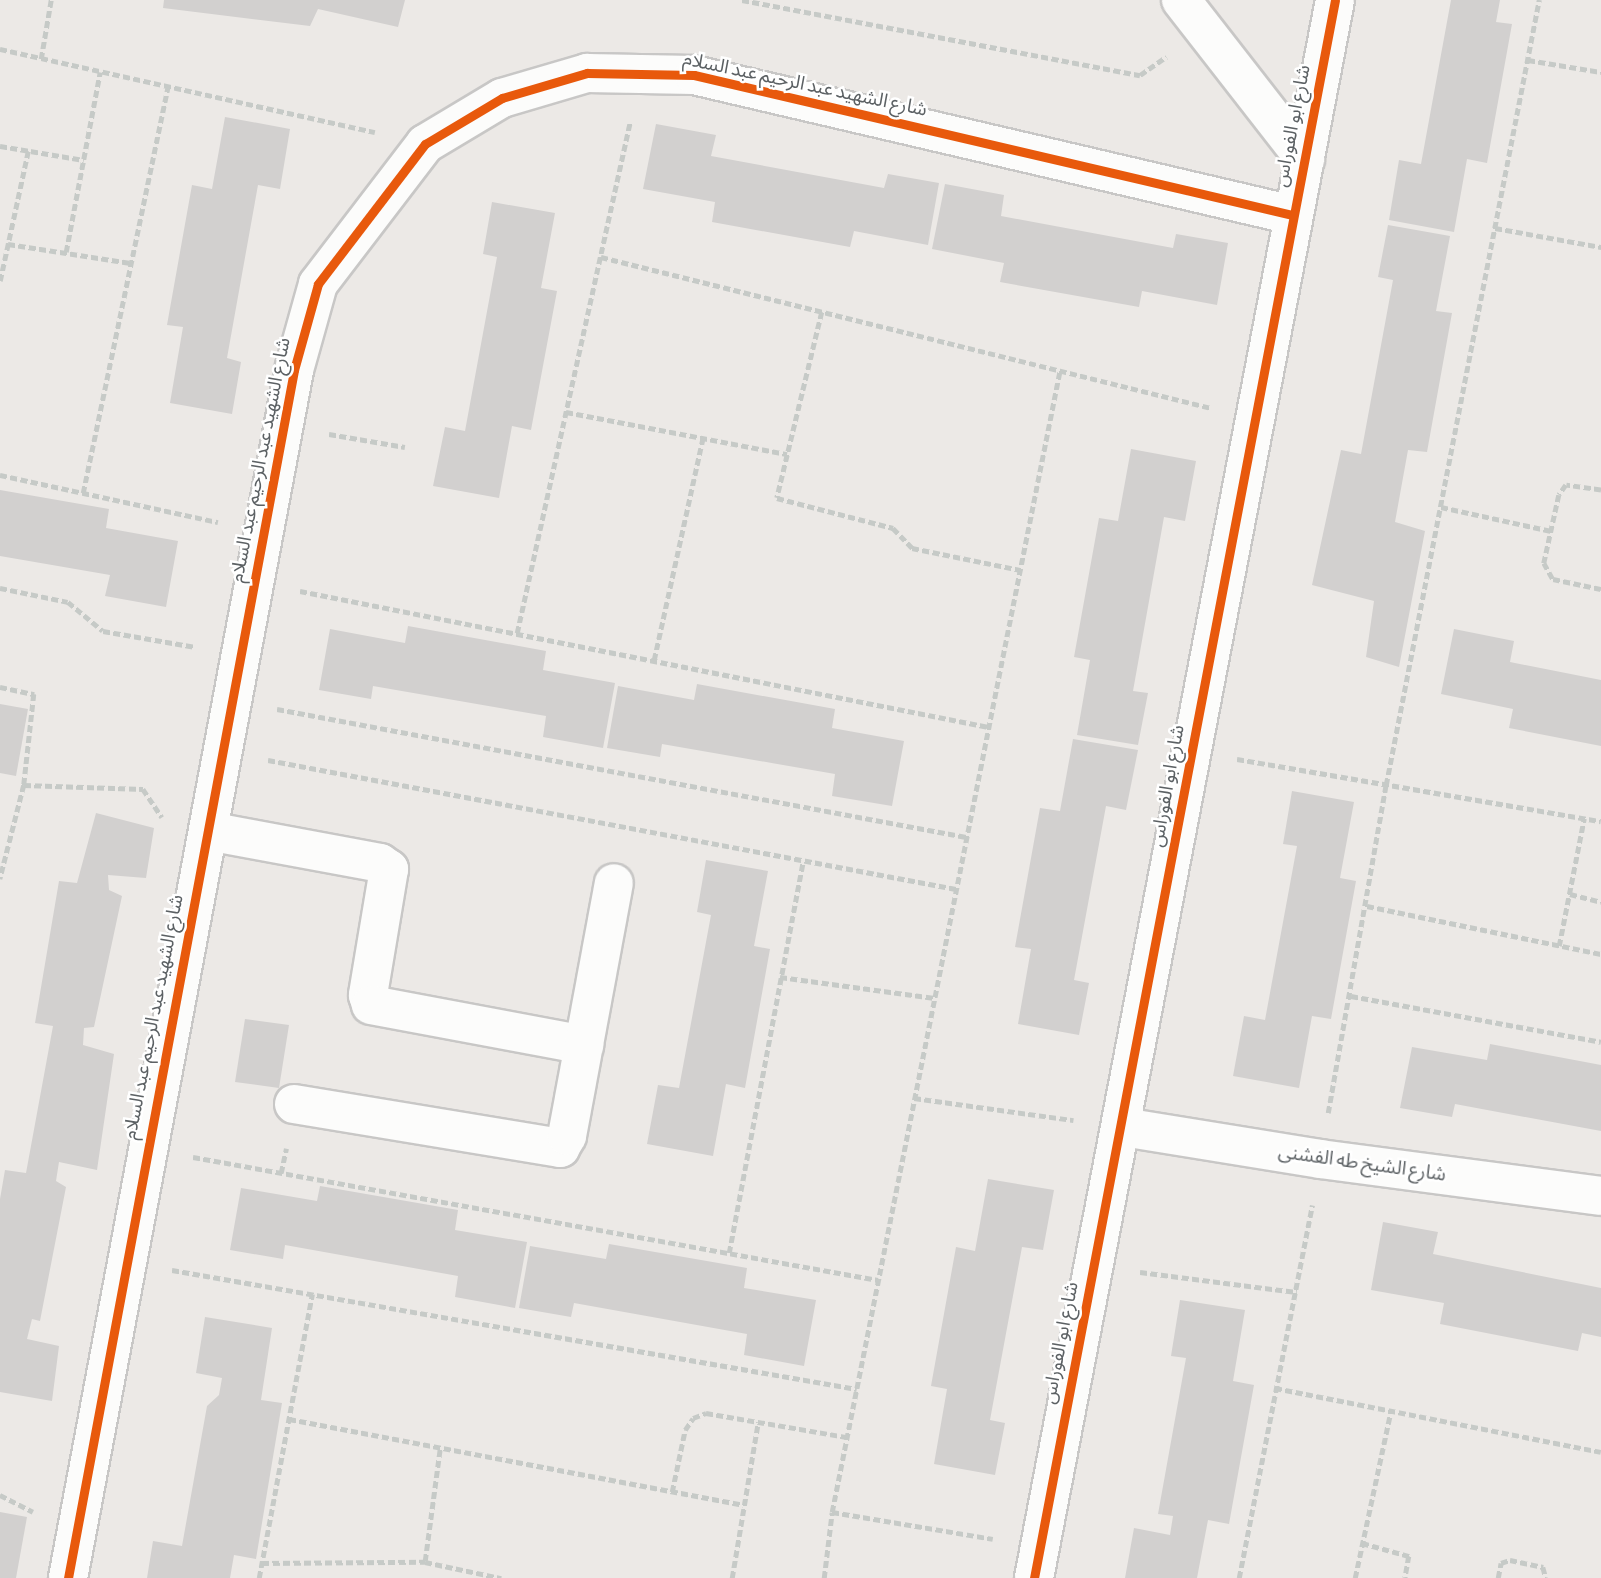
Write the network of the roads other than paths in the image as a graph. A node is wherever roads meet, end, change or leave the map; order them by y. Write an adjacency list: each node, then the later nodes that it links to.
1 (1181, 0): 3 (street)
2 (1335, 0): 3 (street, شارع ابو الفوراس)
3 (1305, 159): 4 (street, شارع ابو الفوراس)
4 (1293, 215): 5 (street, شارع الشهيد عبد الرحيم عبد السلام); 9 (street, شارع ابو الفوراس)
5 (208, 831): 7 (street); 12 (street, شارع الشهيد عبد الرحيم عبد السلام)
6 (614, 883): 7 (street)
7 (584, 1045): 8 (street)
8 (294, 1104)
9 (1123, 1127): 10 (street, شارع الشيخ طه الفشنى); 11 (street, شارع ابو الفوراس)
10 (1601, 1196)
11 (1037, 1563)
12 (68, 1578)

